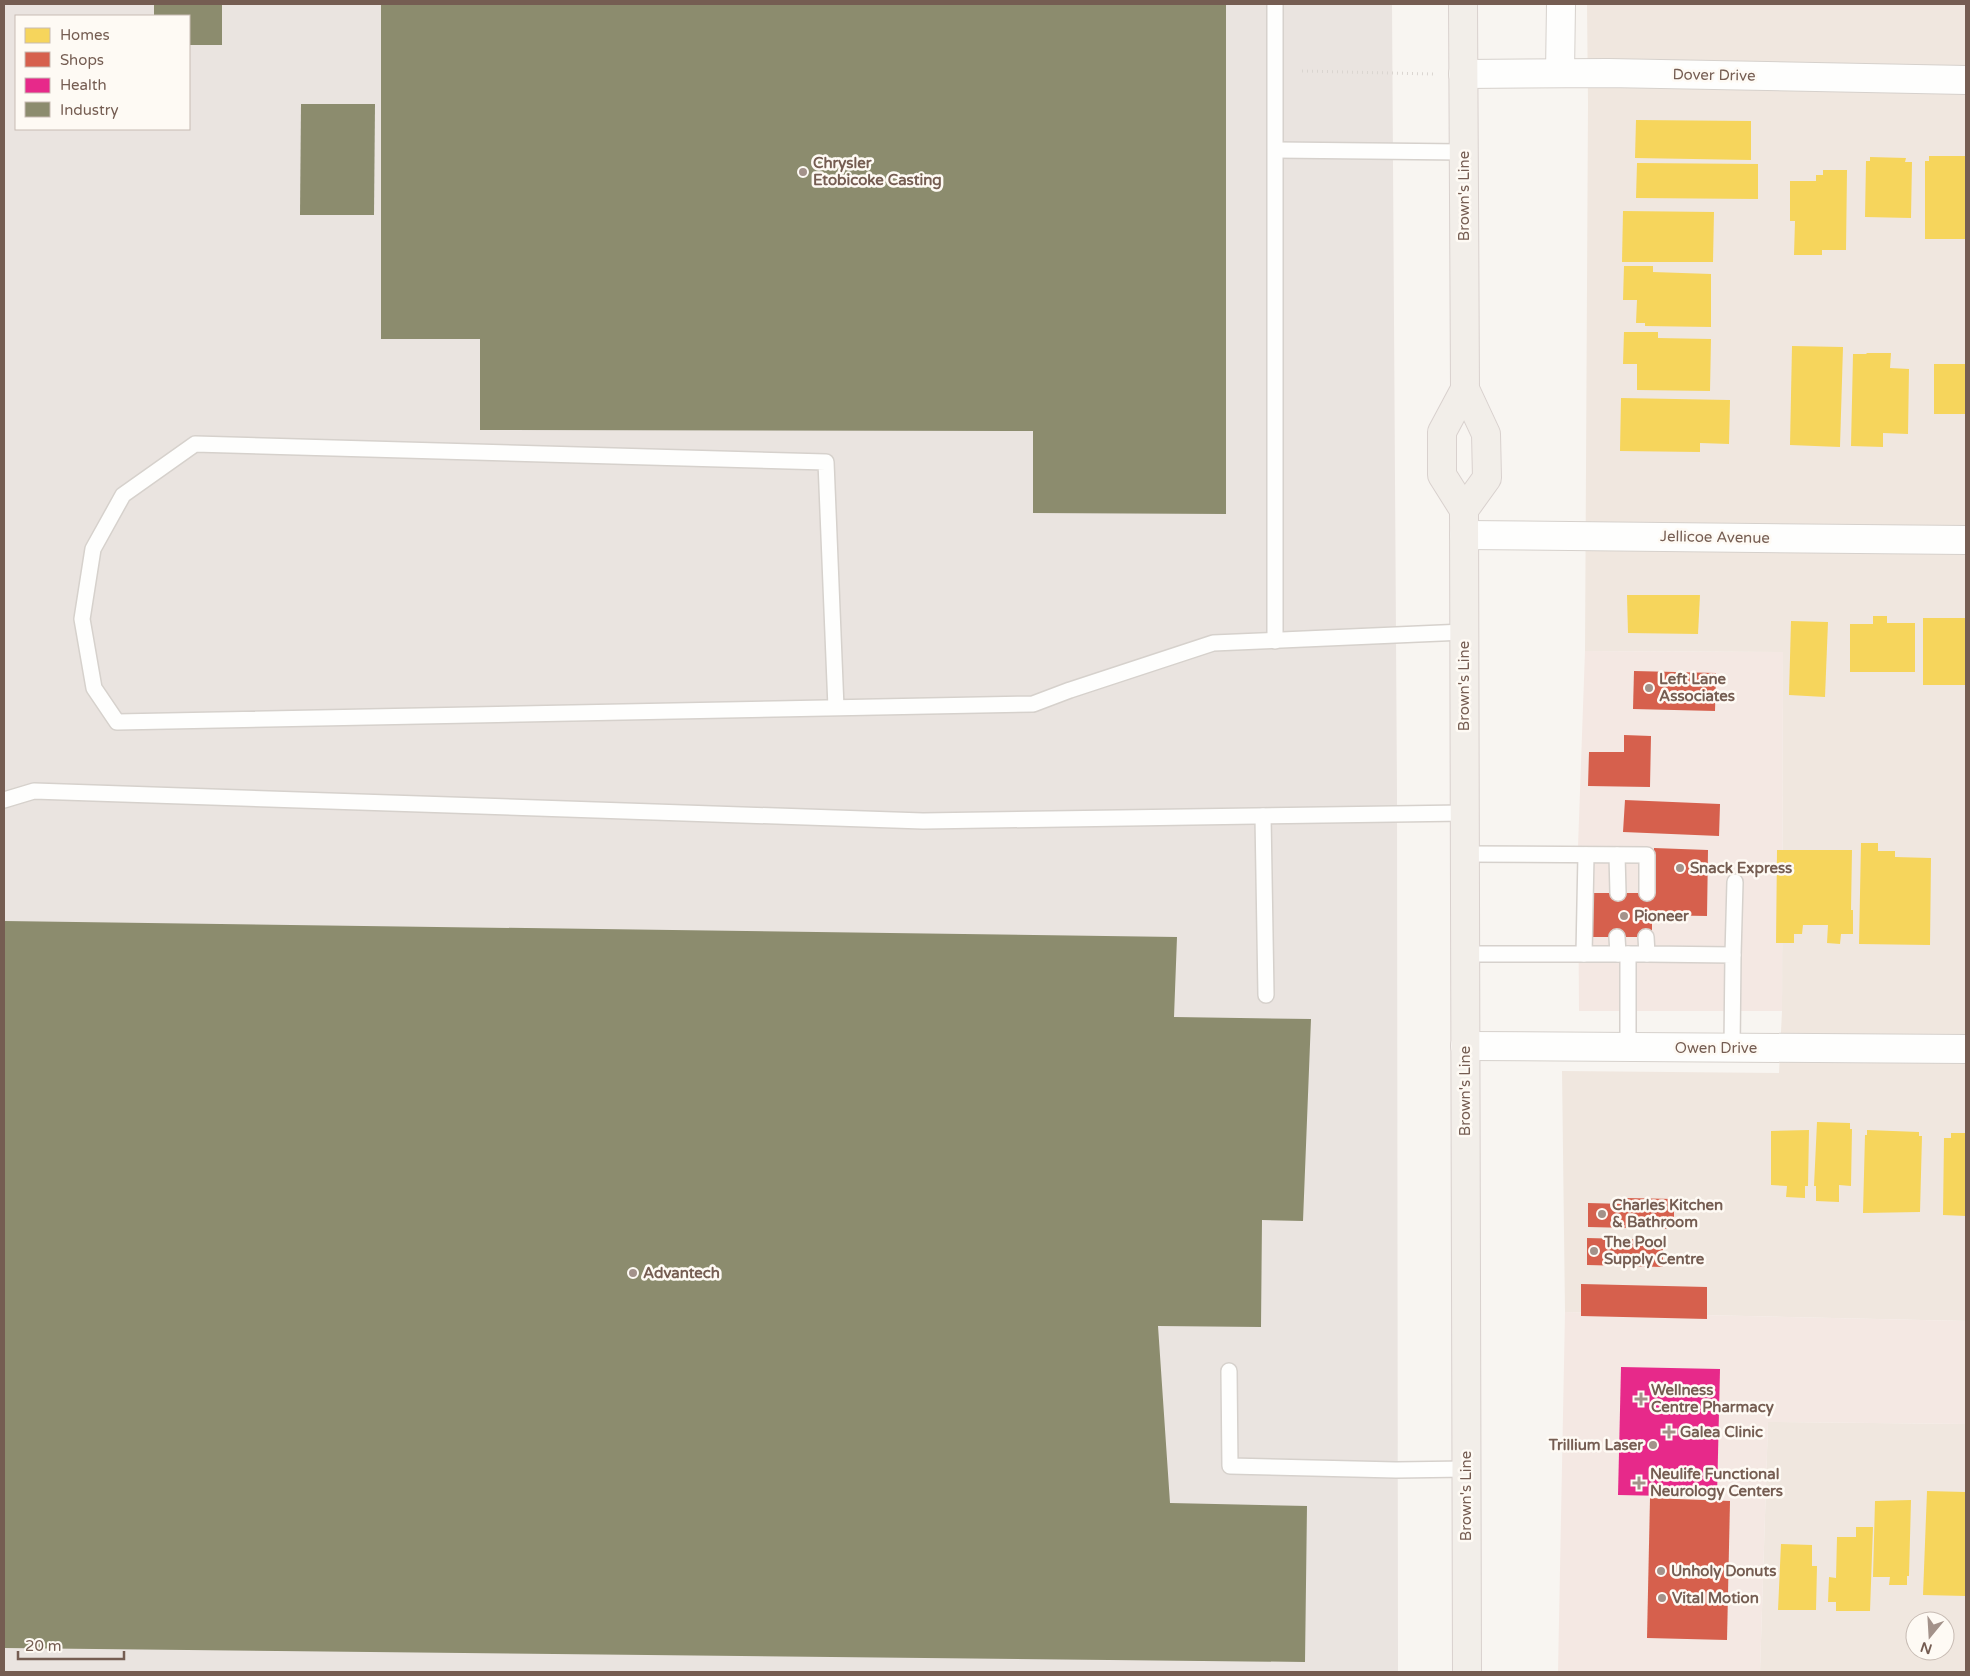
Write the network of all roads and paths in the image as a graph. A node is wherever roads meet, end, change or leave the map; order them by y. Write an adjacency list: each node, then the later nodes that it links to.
1 (1275, 4): 4 (lane)
2 (1463, 4): 6 (main road, Brown's Line)
3 (1561, 4): 5 (street)
4 (1276, 70): 6 (path); 8 (lane)
5 (1560, 73): 6 (street, Dover Drive); 7 (street, Dover Drive)
6 (1463, 74): 9 (main road, Brown's Line)
7 (1966, 80)
8 (1276, 150): 9 (lane); 14 (lane)
9 (1463, 152): 10 (main road, Brown's Line)
10 (1465, 389): 11 (main road, Brown's Line); 11 (main road, Brown's Line)
11 (1464, 522): 12 (street, Jellicoe Avenue); 13 (main road, Brown's Line)
12 (1966, 540)
13 (1464, 632): 14 (lane); 17 (main road, Brown's Line)
14 (1275, 641): 15 (lane)
15 (836, 708): 15 (lane)
16 (4, 800): 18 (lane)
17 (1464, 814): 18 (lane); 19 (main road, Brown's Line)
18 (1263, 816): 32 (lane)
19 (1464, 854): 20 (lane); 27 (main road, Brown's Line)
20 (1586, 855): 21 (lane); 28 (lane)
21 (1617, 855): 23 (lane); 24 (lane)
22 (1735, 882): 31 (lane)
23 (1618, 893)
24 (1647, 893)
25 (1617, 937): 29 (lane)
26 (1646, 937): 30 (lane)
27 (1465, 954): 28 (lane); 33 (main road, Brown's Line)
28 (1584, 954): 29 (lane)
29 (1623, 954): 30 (lane); 34 (lane)
30 (1647, 954): 31 (lane)
31 (1733, 955): 35 (lane)
32 (1266, 995)
33 (1465, 1046): 34 (street, Owen Drive); 38 (main road, Brown's Line)
34 (1628, 1047): 35 (street, Owen Drive)
35 (1732, 1048): 36 (street, Owen Drive)
36 (1966, 1049)
37 (1229, 1371): 38 (lane)
38 (1466, 1469): 39 (main road, Brown's Line)
39 (1467, 1672)

